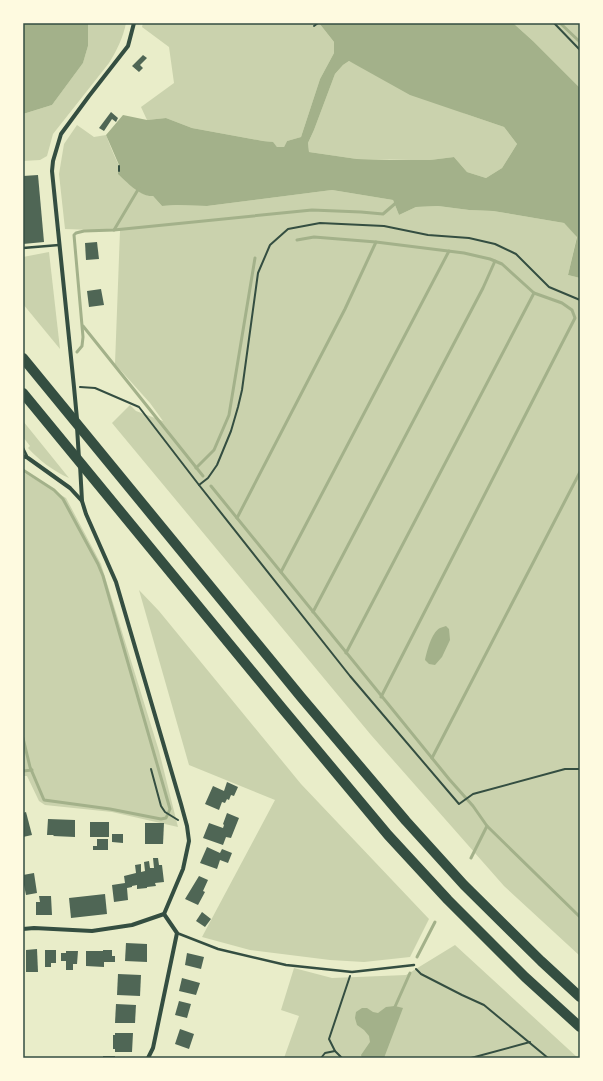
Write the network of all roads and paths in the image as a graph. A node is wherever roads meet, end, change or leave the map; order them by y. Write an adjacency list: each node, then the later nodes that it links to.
1 (134, 23): 8 (street)
2 (318, 23): 4 (path)
3 (554, 23): 5 (path)
4 (314, 26)
5 (580, 50)
6 (119, 166): 7 (path)
7 (119, 171)
8 (60, 245): 9 (lane); 12 (street)
9 (23, 248)
10 (580, 300): 17 (path)
11 (23, 358): 27 (highway)
12 (74, 387): 17 (path); 18 (street)
13 (23, 393): 28 (highway)
14 (23, 448): 16 (lane)
15 (23, 456): 16 (street)
16 (28, 458): 18 (street)
17 (199, 485): 20 (path)
18 (82, 501): 22 (street)
19 (151, 769): 21 (path)
20 (580, 769)
21 (170, 815)
22 (164, 914): 23 (street); 24 (street)
23 (23, 929)
24 (177, 933): 26 (lane); 31 (street)
25 (414, 965): 26 (lane); 29 (path)
26 (352, 972): 30 (path)
27 (580, 997)
28 (580, 1027)
29 (530, 1042): 34 (path); 35 (path)
30 (335, 1051): 32 (path); 33 (path)
31 (148, 1058)
32 (321, 1058)
33 (342, 1058)
34 (471, 1058)
35 (548, 1058)

